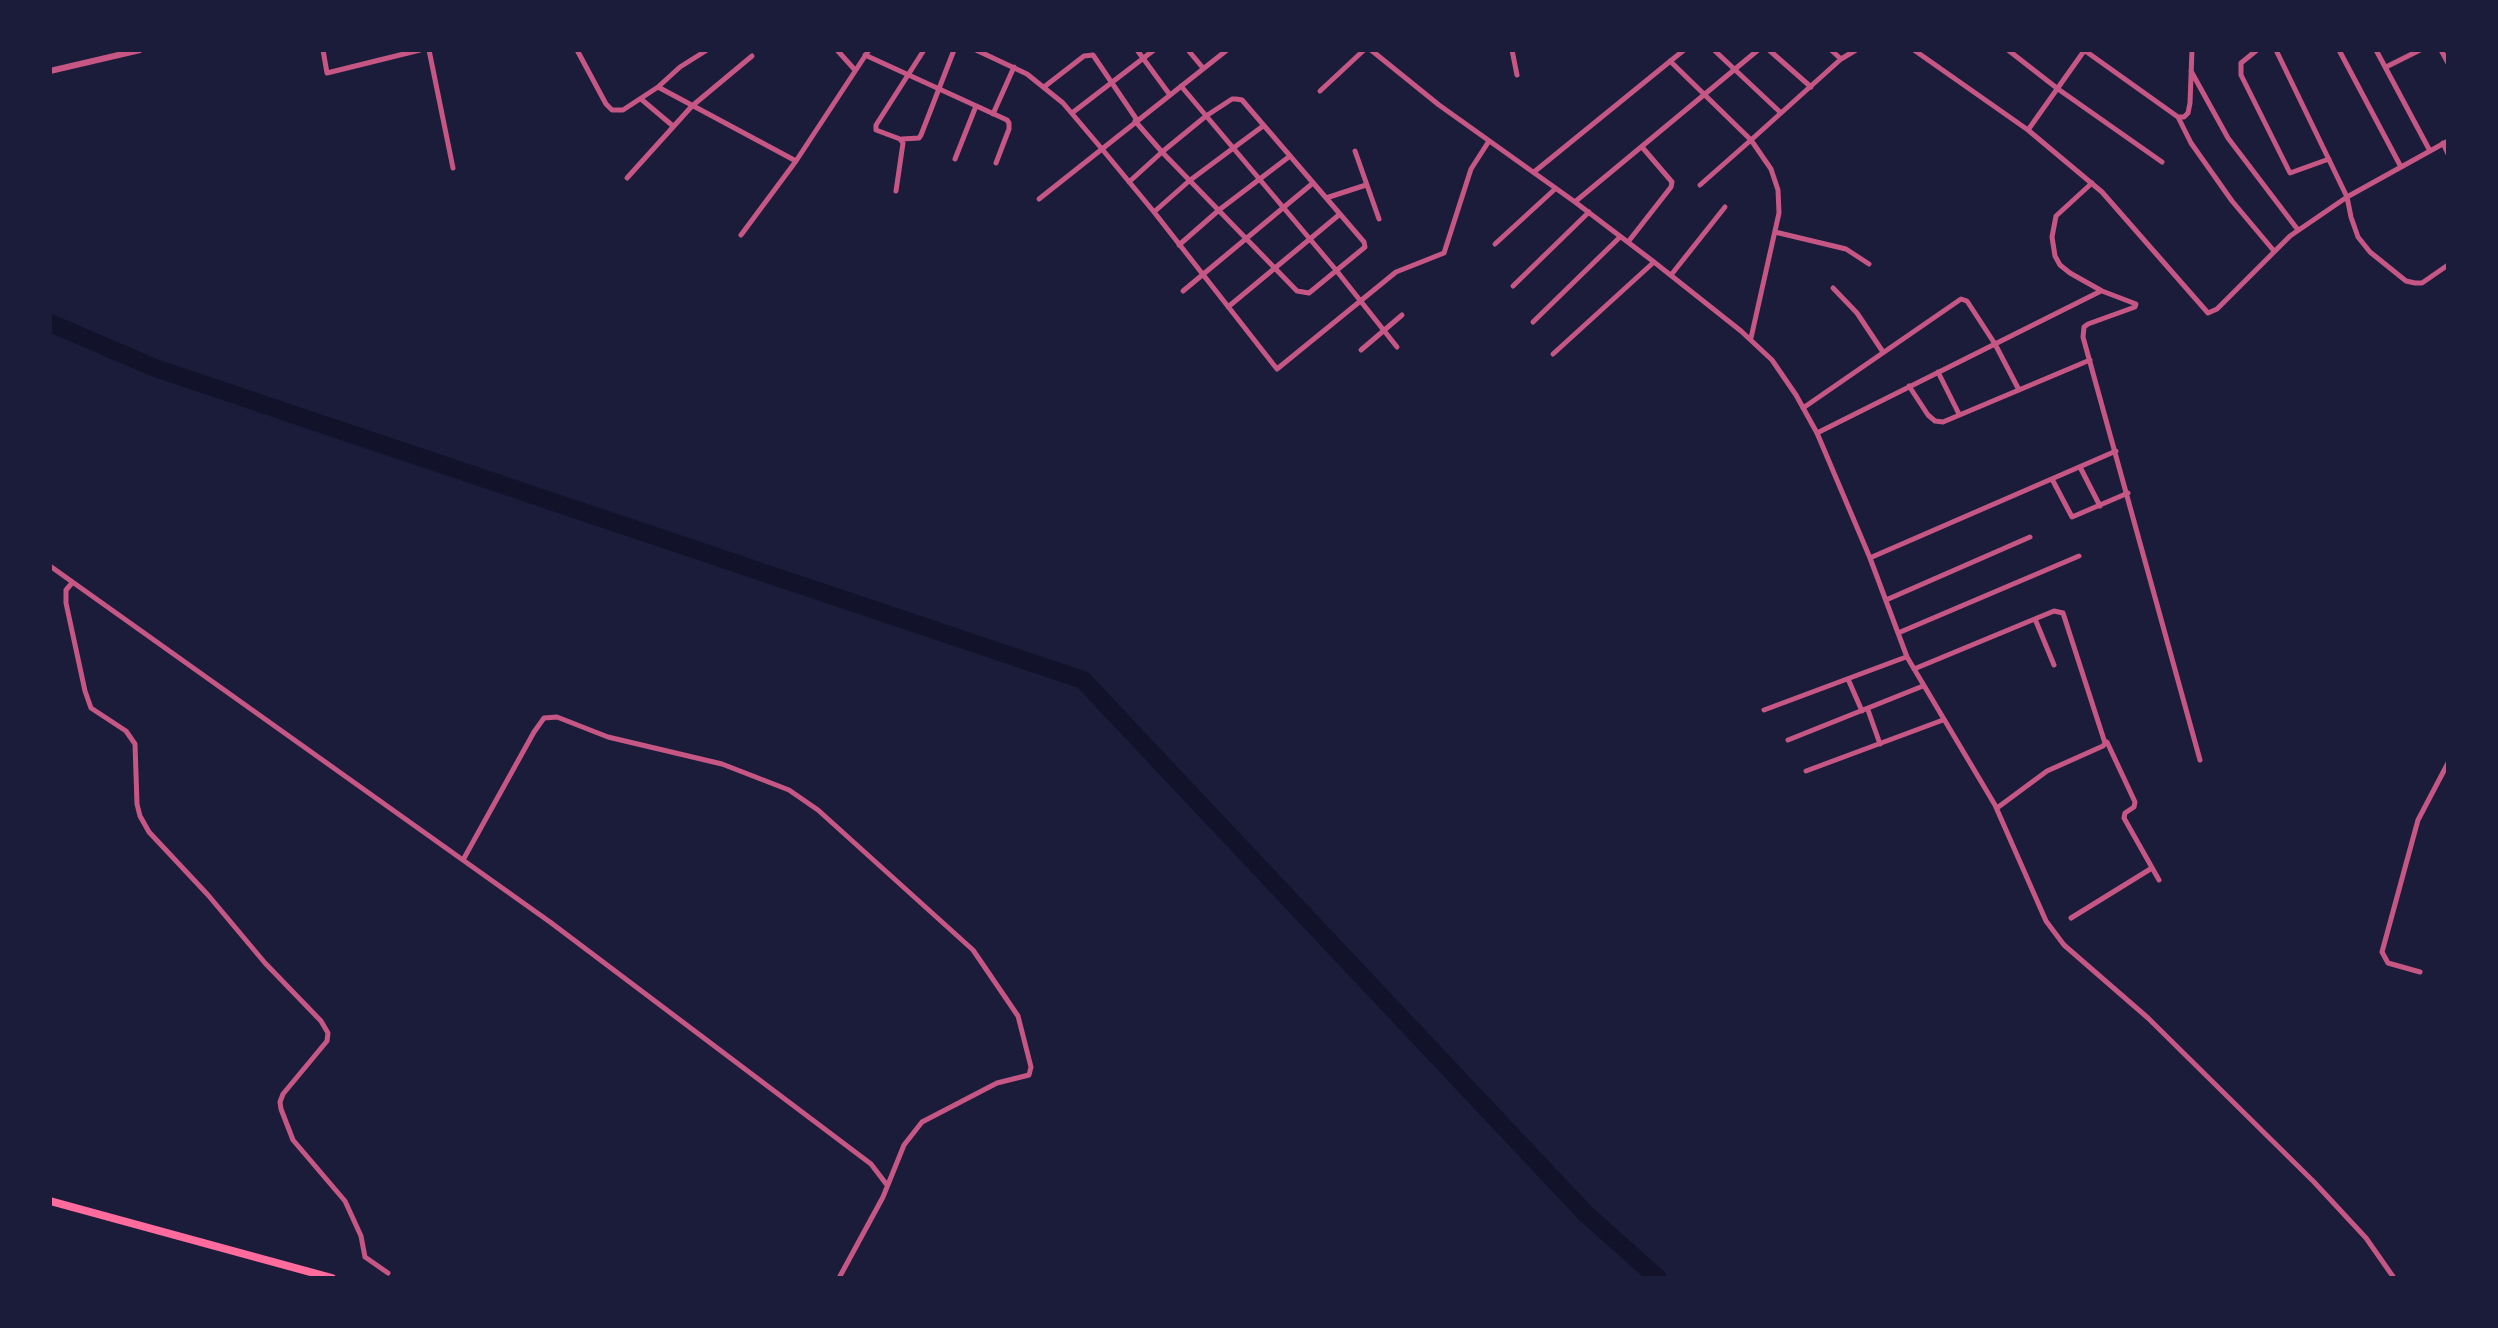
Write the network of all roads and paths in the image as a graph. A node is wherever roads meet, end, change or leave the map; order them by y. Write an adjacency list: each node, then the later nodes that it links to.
1 (96, 50): 40 (street)
2 (140, 50): 40 (street)
3 (323, 50): 4 (street)
4 (420, 50)
5 (429, 50): 92 (street)
6 (577, 50): 62 (street)
7 (707, 50): 54 (street)
8 (837, 50): 46 (street)
9 (924, 50): 50 (street)
10 (954, 50): 57 (street)
11 (976, 50): 43 (street)
12 (1137, 50): 38 (street)
13 (1154, 50): 38 (street)
14 (1188, 50): 45 (street)
15 (1228, 50): 45 (street)
16 (1364, 50): 58 (street)
17 (1372, 50): 75 (street)
18 (1512, 50): 51 (street)
19 (1684, 50): 41 (street)
20 (1714, 50): 47 (street)
21 (1758, 50): 47 (street)
22 (1769, 50): 56 (street)
23 (1831, 50): 39 (street)
24 (1856, 50): 39 (street)
25 (2008, 50): 59 (street)
26 (2084, 50): 59 (street); 69 (street)
27 (2192, 50): 49 (street)
28 (2257, 50): 87 (street)
29 (2276, 50): 87 (street)
30 (2339, 50): 91 (street)
31 (2376, 50): 44 (street)
32 (2420, 50): 44 (street)
33 (2441, 50): 42 (street)
34 (1917, 51): 73 (street)
35 (867, 52): 46 (street); 50 (street)
36 (1090, 52): 52 (street); 55 (street)
37 (752, 56): 63 (street)
38 (1143, 58): 52 (street); 60 (street)
39 (1841, 59): 56 (street)
40 (96, 60): 48 (street)
41 (1670, 61): 61 (street); 93 (street)
42 (2448, 63)
43 (1014, 67): 55 (street); 67 (street)
44 (2386, 67): 82 (street)
45 (1203, 68): 53 (street)
46 (856, 70): 88 (street)
47 (1735, 70): 61 (street); 66 (street)
48 (50, 71)
49 (2191, 71): 69 (street); 115 (street)
50 (908, 75): 57 (street); 74 (street)
51 (1517, 75)
52 (1112, 82): 65 (street); 70 (street)
53 (1181, 86): 60 (street); 68 (street)
54 (658, 87): 62 (street); 63 (street)
55 (1044, 87): 65 (street)
56 (1811, 87): 66 (street)
57 (939, 90): 64 (street); 74 (street)
58 (1320, 90)
59 (2058, 90): 73 (street); 89 (street)
60 (1170, 95): 70 (street)
61 (1705, 96): 76 (street); 78 (street)
62 (641, 99): 71 (street)
63 (692, 106): 71 (street); 88 (street)
64 (976, 106): 67 (street); 86 (street)
65 (1072, 112): 80 (street)
66 (1781, 113): 76 (street)
67 (993, 114): 90 (street)
68 (1206, 116): 72 (street); 79 (street); 83 (street)
69 (2178, 117): 124 (street)
70 (1136, 120): 80 (street); 83 (street)
71 (673, 126): 94 (street)
72 (1263, 126): 79 (street); 85 (street)
73 (2028, 130): 99 (street)
74 (900, 139): 103 (street)
75 (1489, 140): 93 (street); 136 (street)
76 (1751, 140): 101 (street); 116 (street)
77 (2446, 142): 82 (street); 84 (street)
78 (1642, 147): 107 (street); 121 (street)
79 (1232, 148): 95 (street); 96 (street)
80 (1102, 149): 97 (street); 106 (street)
81 (1355, 151): 100 (street)
82 (2430, 151): 91 (street)
83 (1162, 152): 96 (street); 97 (street)
84 (2448, 154)
85 (1290, 156): 95 (street); 98 (street)
86 (956, 159)
87 (2329, 159): 104 (street)
88 (796, 160): 117 (street)
89 (2162, 162)
90 (996, 163)
91 (2401, 167): 104 (street)
92 (453, 168)
93 (1534, 172): 102 (street)
94 (627, 178)
95 (1259, 179): 109 (street); 110 (street)
96 (1189, 181): 110 (street); 111 (street)
97 (1129, 182): 111 (street)
98 (1313, 183): 105 (street); 109 (street)
99 (2092, 183): 124 (street); 134 (street)
100 (1367, 185): 105 (street); 114 (street)
101 (1700, 185)
102 (1556, 188): 107 (street); 122 (street)
103 (896, 191)
104 (2347, 197): 115 (street); 127 (street)
105 (1326, 198): 113 (street)
106 (1039, 199)
107 (1575, 202): 112 (street)
108 (1725, 207): 131 (street)
109 (1283, 208): 119 (street); 120 (street)
110 (1219, 210): 120 (street); 123 (street)
111 (1154, 212): 123 (street)
112 (1589, 212): 118 (street); 132 (street)
113 (1340, 214): 119 (street); 129 (street)
114 (1379, 219)
115 (2298, 230): 124 (street)
116 (1775, 232): 126 (street); 141 (street)
117 (741, 235)
118 (1620, 236): 121 (street); 139 (street)
119 (1308, 238): 128 (street); 129 (street)
120 (1246, 239): 128 (street); 130 (street)
121 (1628, 242): 125 (street)
122 (1495, 244)
123 (1179, 245): 130 (street)
124 (2274, 252)
125 (1654, 262): 131 (street); 146 (street)
126 (1869, 264)
127 (2448, 265)
128 (1274, 267): 129 (street); 137 (street)
129 (1336, 270): 136 (street)
130 (1204, 275): 135 (street); 137 (street)
131 (1671, 275): 141 (street)
132 (1512, 286)
133 (1834, 288): 145 (street)
134 (2102, 291): 142 (street); 147 (street)
135 (1183, 292)
136 (1360, 300): 137 (street); 140 (street)
137 (1228, 307)
138 (1402, 315): 140 (street)
139 (1533, 322)
140 (1384, 330): 143 (street); 144 (street)
141 (1751, 340): 151 (street)
142 (1995, 344): 145 (street); 148 (street); 150 (street)
143 (1397, 347)
144 (1361, 350)
145 (1883, 352): 151 (street)
146 (1553, 354)
147 (2090, 360): 150 (street); 154 (street)
148 (1938, 372): 149 (street); 152 (street)
149 (1910, 386): 152 (street); 153 (street)
150 (2020, 390): 152 (street)
151 (1803, 408): 153 (street)
152 (1959, 416)
153 (1817, 433): 161 (street)
154 (2116, 451): 155 (street); 157 (street)
155 (2080, 467): 156 (street); 158 (street)
156 (2052, 479): 158 (street); 161 (street)
157 (2128, 493): 158 (street); 178 (street)
158 (2100, 506)
159 (2030, 537): 164 (street)
160 (2079, 556): 166 (street)
161 (1870, 558): 164 (street)
162 (50, 566): 163 (street)
163 (72, 582): 182 (street); 189 (street)
164 (1886, 600): 166 (street)
165 (2035, 619): 168 (street); 169 (street); 176 (street)
166 (1898, 632): 167 (street)
167 (1907, 657): 169 (street); 170 (street)
168 (2054, 665)
169 (1914, 669): 171 (street)
170 (1848, 679): 172 (street); 173 (street)
171 (1923, 686): 173 (street); 174 (street)
172 (1764, 710)
173 (1865, 711): 175 (street); 177 (street)
174 (1943, 720): 177 (street); 181 (street)
175 (1788, 740)
176 (2106, 740): 181 (street); 183 (street)
177 (1880, 744): 180 (street)
178 (2200, 760)
179 (2448, 763): 186 (street)
180 (1806, 772)
181 (1997, 808): 192 (street)
182 (463, 860): 187 (street); 187 (street)
183 (2152, 868): 184 (street); 185 (street)
184 (2159, 880)
185 (2071, 918)
186 (2420, 972)
187 (888, 1186): 191 (street)
188 (50, 1200): 190 (main road)
189 (388, 1273)
190 (332, 1278)
191 (839, 1278)
192 (2394, 1278)

